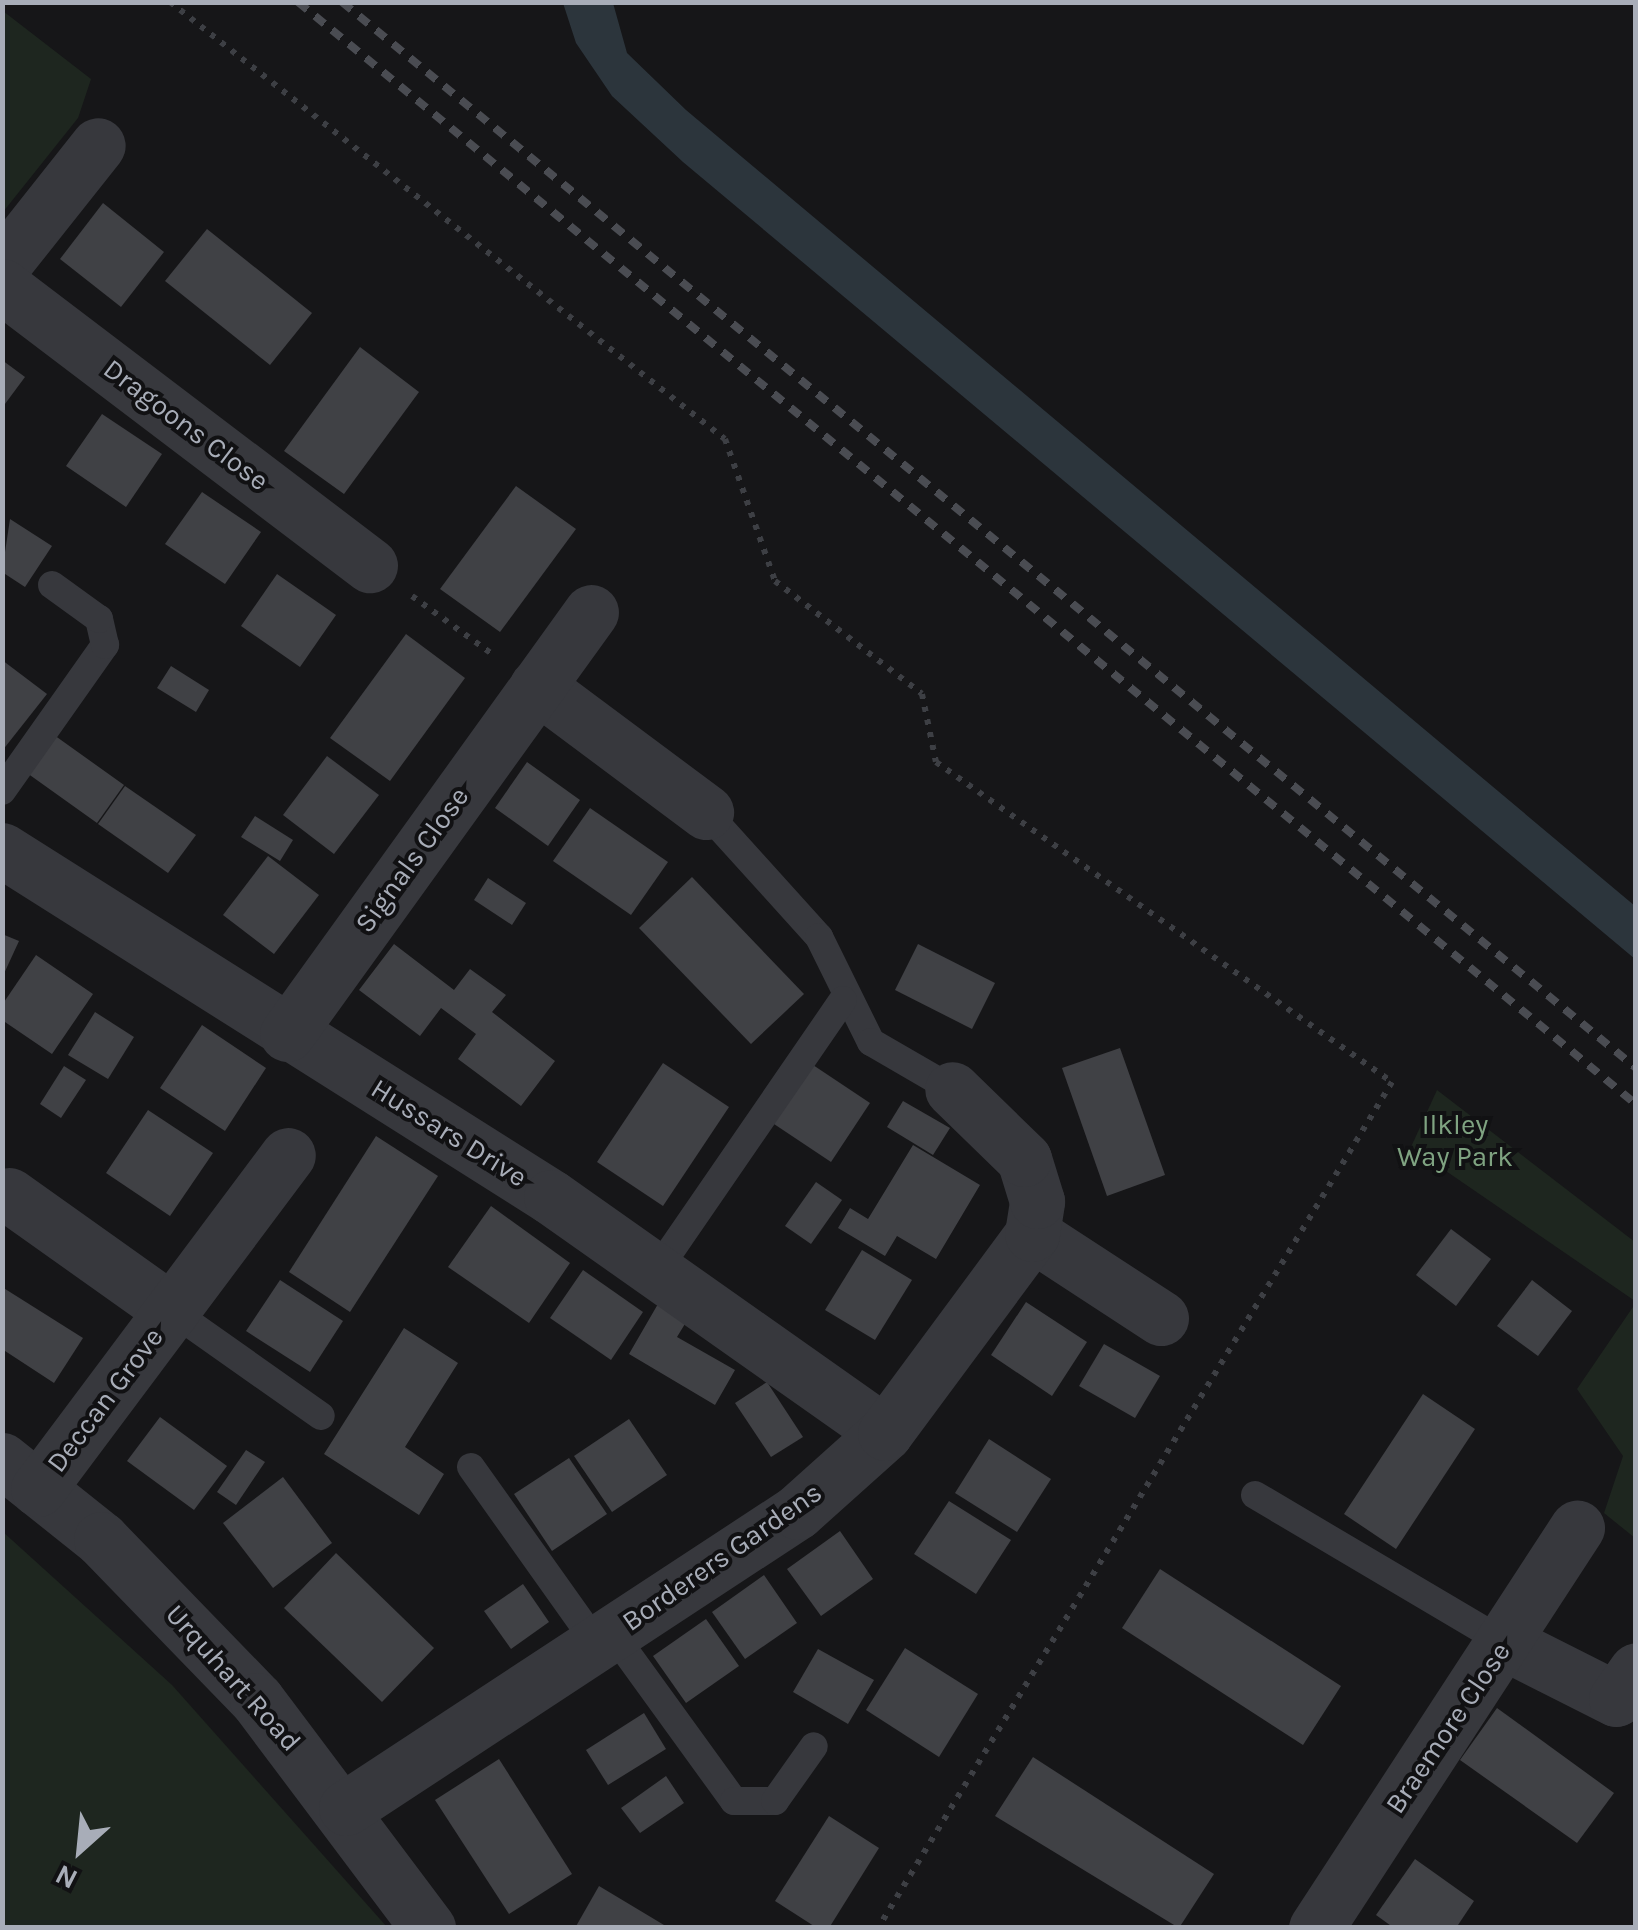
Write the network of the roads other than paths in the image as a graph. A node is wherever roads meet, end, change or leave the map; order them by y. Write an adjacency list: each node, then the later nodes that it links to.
1 (98, 145): 2 (street)
2 (2, 266)
3 (2, 286): 4 (street, Dragoons Close)
4 (370, 565)
5 (52, 585): 8 (lane)
6 (591, 612): 7 (street, Signals Close)
7 (537, 686): 9 (street); 12 (street, Signals Close)
8 (2, 791)
9 (706, 812): 11 (lane)
10 (2, 850): 12 (street, Hussars Drive)
11 (843, 1000): 13 (lane); 17 (lane)
12 (286, 1034): 17 (street, Hussars Drive)
13 (952, 1089): 16 (street)
14 (288, 1155): 18 (street, Deccan Grove)
15 (9, 1195): 18 (street, Deccan Grove)
16 (1032, 1234): 19 (street); 21 (street, Borderers Gardens)
17 (656, 1272): 21 (street, Hussars Drive)
18 (172, 1311): 20 (lane); 23 (street, Deccan Grove)
19 (1161, 1318)
20 (321, 1416)
21 (886, 1432): 26 (street, Borderers Gardens)
22 (471, 1467): 26 (lane)
23 (20, 1474): 30 (street, Urquhart Road)
24 (1255, 1495): 27 (lane)
25 (1578, 1527): 27 (street, Braemore Close)
26 (605, 1639): 29 (lane); 30 (street, Borderers Gardens)
27 (1505, 1644): 28 (street); 32 (street, Braemore Close)
28 (1636, 1670)
29 (814, 1746)
30 (346, 1808): 31 (street, Urquhart Road)
31 (428, 1928)
32 (1316, 1928)

